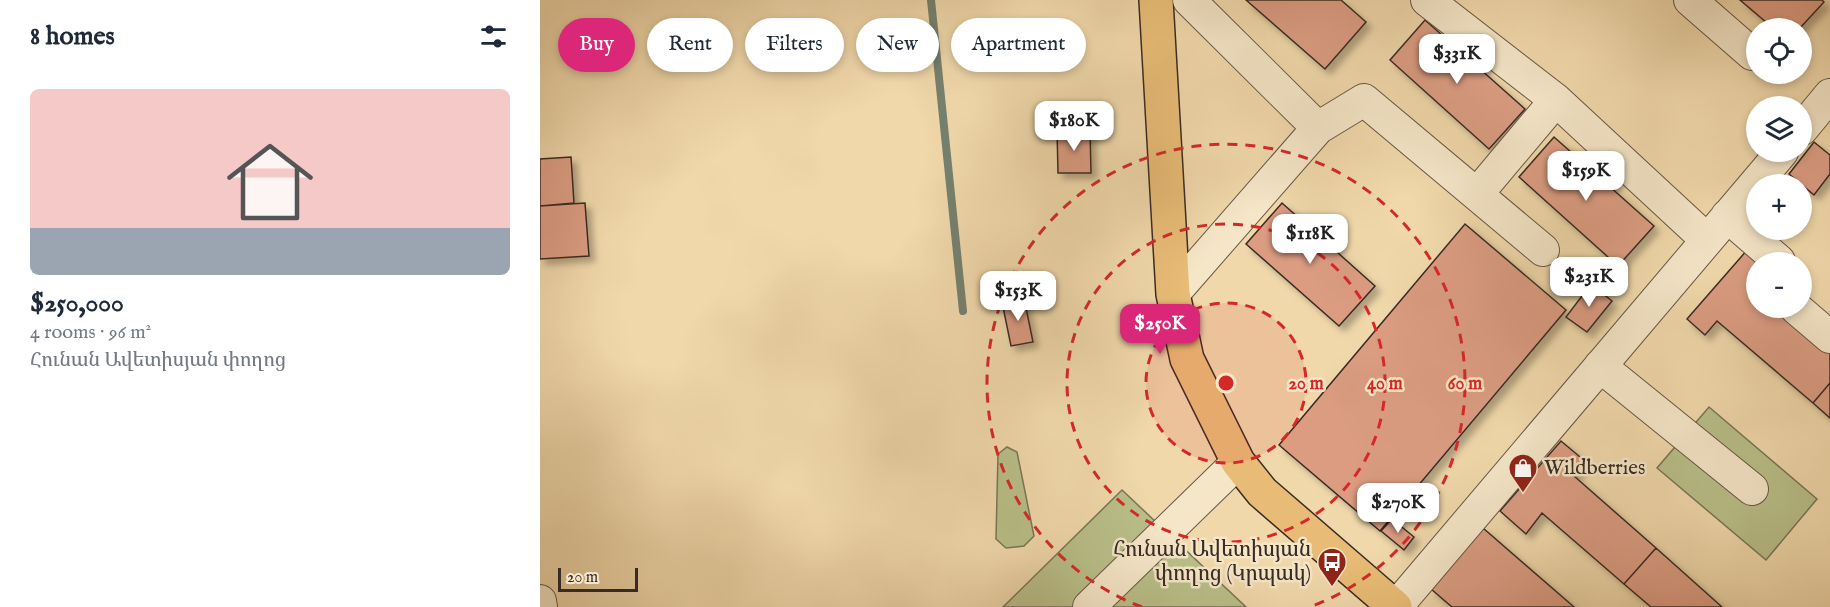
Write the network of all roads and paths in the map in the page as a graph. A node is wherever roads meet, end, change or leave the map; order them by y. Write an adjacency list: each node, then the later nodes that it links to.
1 (1187, 0): 4 (street); 9 (street)
2 (1427, 0): 7 (street)
3 (1690, 0): 5 (street)
4 (1157, 14): 16 (main road)
5 (1746, 49)
6 (1830, 95): 8 (street)
7 (1556, 100): 11 (street); 13 (street)
8 (1812, 117)
9 (1318, 128): 11 (street); 16 (street)
10 (1773, 162): 12 (street)
11 (1477, 194): 14 (street)
12 (1727, 216): 13 (street); 15 (street)
13 (1707, 240): 19 (street)
14 (1543, 250)
15 (1769, 252)
16 (1173, 294): 20 (main road)
17 (1808, 318): 18 (street)
18 (1830, 337)
19 (1600, 366): 21 (street); 25 (street)
20 (1238, 462): 24 (street); 25 (main road)
21 (1752, 489)
22 (540, 601): 23 (street)
23 (541, 607)
24 (1089, 607)
25 (1395, 607)

